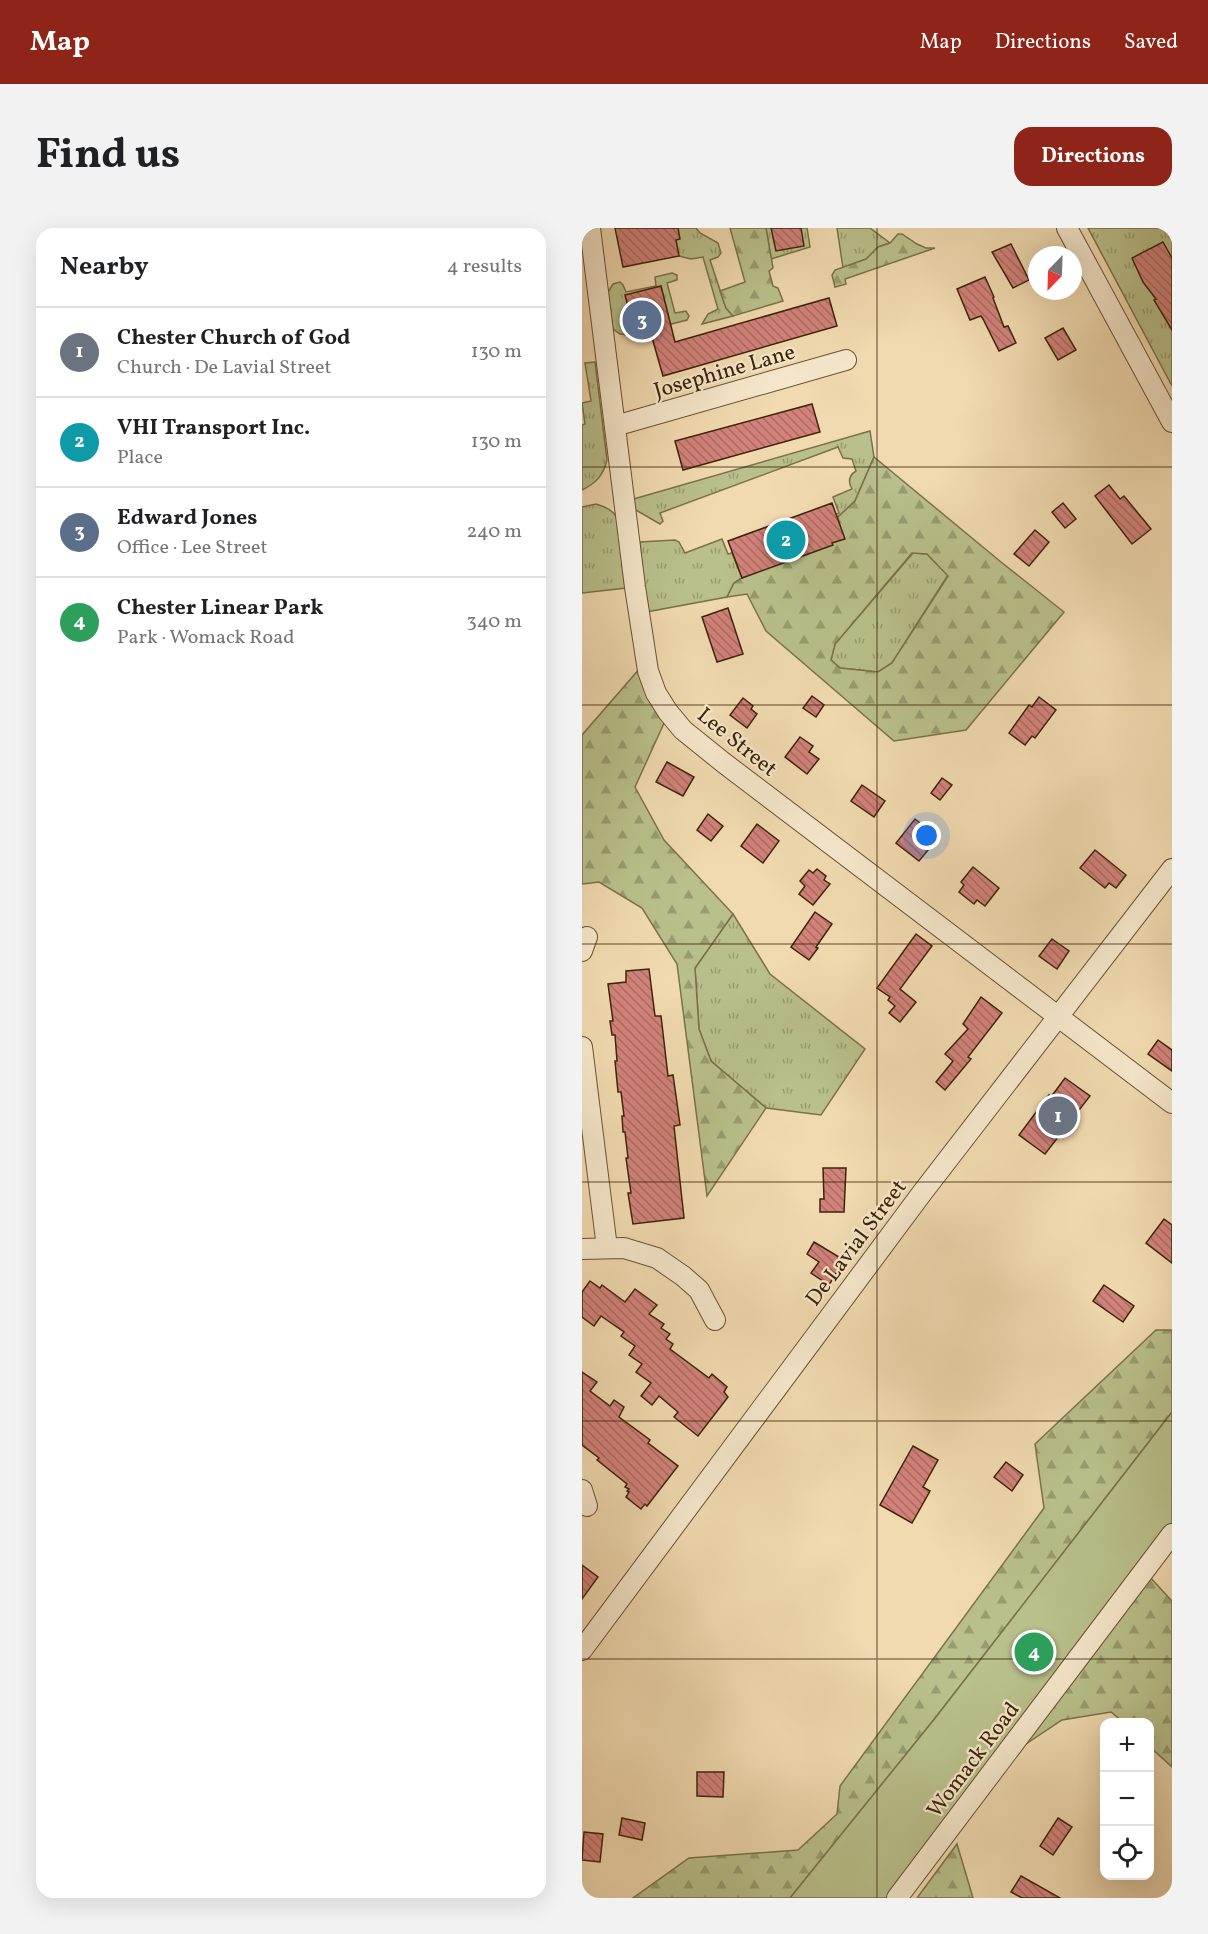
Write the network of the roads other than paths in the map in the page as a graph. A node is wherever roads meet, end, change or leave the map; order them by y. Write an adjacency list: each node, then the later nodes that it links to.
1 (590, 228): 5 (street, Lee Street)
2 (1067, 228): 4 (street)
3 (846, 360): 5 (street, Josephine Lane)
4 (1172, 422)
5 (615, 426): 7 (street, Lee Street)
6 (1172, 869): 7 (street, De Lavial Street)
7 (1059, 1016): 9 (street, Lee Street); 14 (street, De Lavial Street)
8 (582, 1047): 10 (street)
9 (1172, 1103)
10 (607, 1248): 11 (street); 12 (street)
11 (582, 1250)
12 (715, 1320)
13 (1172, 1534): 15 (street, Womack Road)
14 (582, 1650)
15 (897, 1898)

